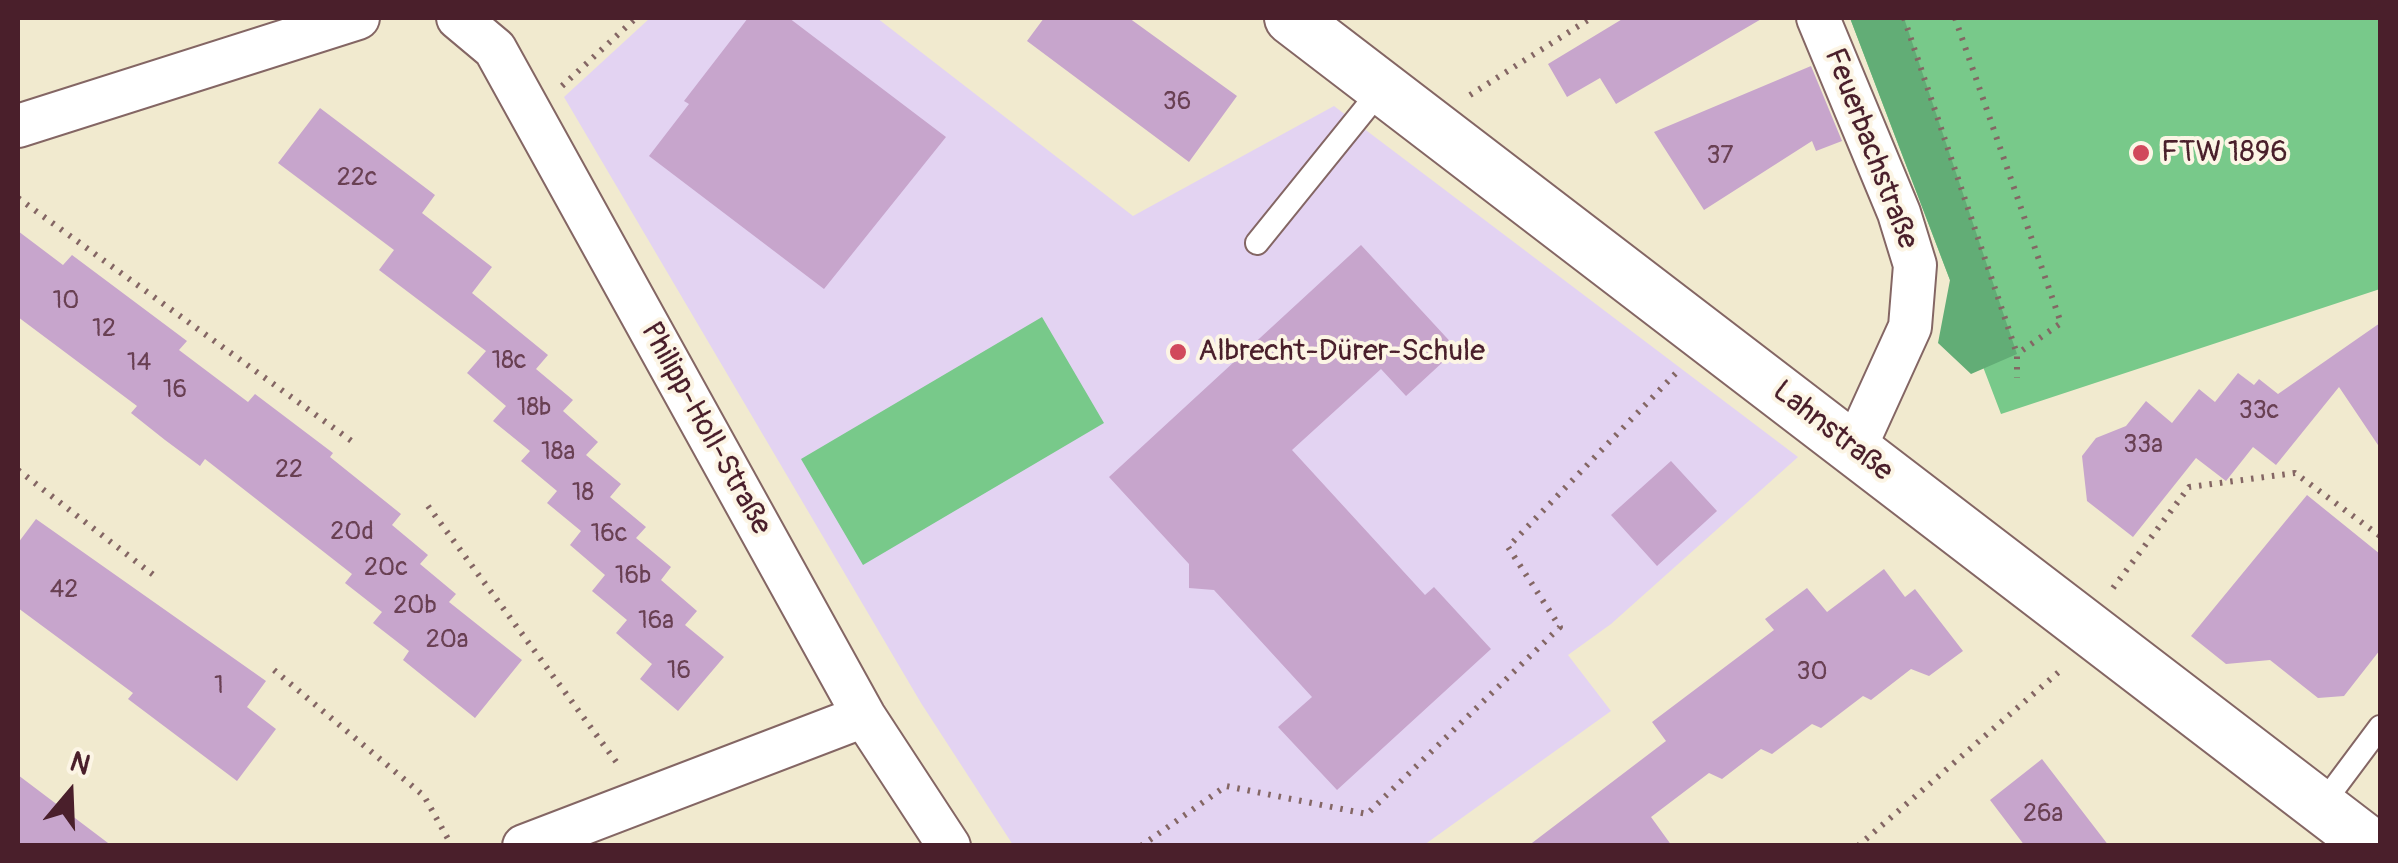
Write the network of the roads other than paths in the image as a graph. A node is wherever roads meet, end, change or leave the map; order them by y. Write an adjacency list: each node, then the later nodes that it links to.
1 (358, 18): 6 (street)
2 (458, 18): 9 (street, Philipp-Holl-Straße)
3 (1292, 18): 5 (street, Lahnstraße)
4 (1818, 18): 8 (street, Feuerbachstraße)
5 (1383, 87): 7 (lane); 8 (street, Lahnstraße)
6 (18, 126)
7 (1257, 243)
8 (1854, 450): 11 (street, Lahnstraße)
9 (864, 716): 12 (street); 13 (street, Philipp-Holl-Straße)
10 (2380, 727): 11 (lane)
11 (2322, 806): 14 (street, Lahnstraße)
12 (524, 846)
13 (949, 846)
14 (2372, 846)

